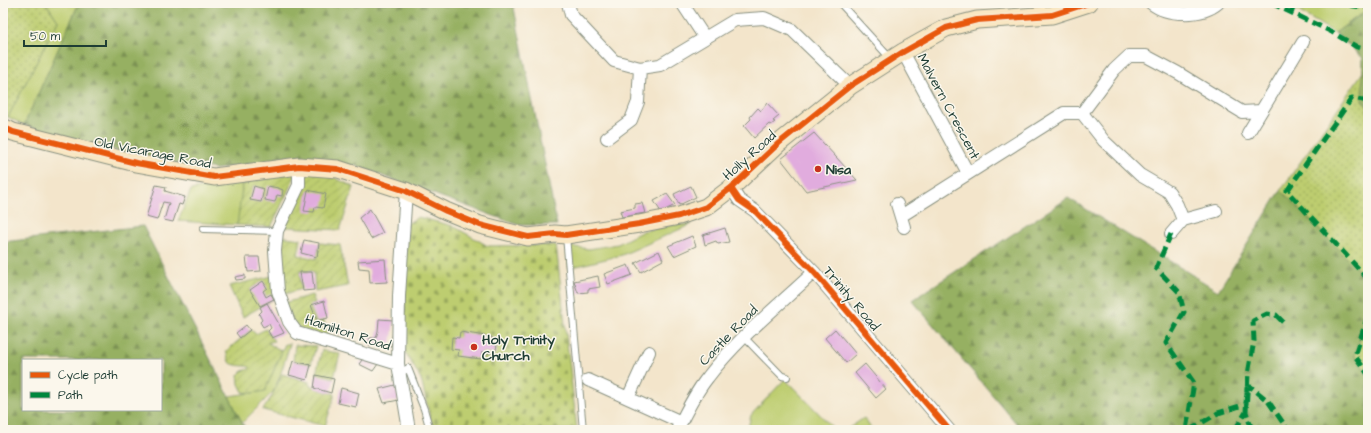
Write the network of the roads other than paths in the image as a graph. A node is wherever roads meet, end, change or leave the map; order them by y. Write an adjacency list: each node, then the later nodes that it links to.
1 (568, 3): 10 (street)
2 (682, 3): 7 (street)
3 (840, 3): 9 (lane)
4 (1089, 3): 9 (street, Holly Road)
5 (1151, 3): 6 (street)
6 (1218, 3)
7 (705, 38): 10 (street); 11 (street)
8 (1303, 42): 12 (street)
9 (897, 56): 11 (street, Holly Road); 18 (street, Malvern Crescent)
10 (640, 68): 16 (street)
11 (850, 86): 19 (street, Holly Road)
12 (1261, 112): 13 (street); 15 (street)
13 (1082, 113): 18 (street, Malvern Crescent); 23 (street)
14 (6, 132): 17 (street, Old Vicarage Road)
15 (1248, 133)
16 (607, 138)
17 (300, 166): 20 (street, Old Vicarage Road); 25 (street, Hamilton Road)
18 (968, 173): 22 (street, Malvern Crescent)
19 (731, 188): 27 (street, Holly Road); 28 (street, Trinity Road)
20 (406, 192): 27 (street, Holly Road); 31 (street)
21 (1216, 211): 23 (street)
22 (900, 216)
23 (1183, 220): 26 (street)
24 (203, 229): 25 (lane)
25 (277, 231): 31 (street, Hamilton Road)
26 (1171, 234)
27 (566, 235): 38 (lane)
28 (814, 272): 29 (street, Castle Road); 39 (street, Trinity Road)
29 (744, 337): 32 (lane); 35 (street, Castle Road)
30 (649, 352): 34 (street)
31 (399, 369): 36 (street); 37 (lane)
32 (786, 377)
33 (588, 380): 34 (street)
34 (628, 398): 35 (street)
35 (679, 426)
36 (409, 430)
37 (430, 430)
38 (583, 430)
39 (949, 430)

